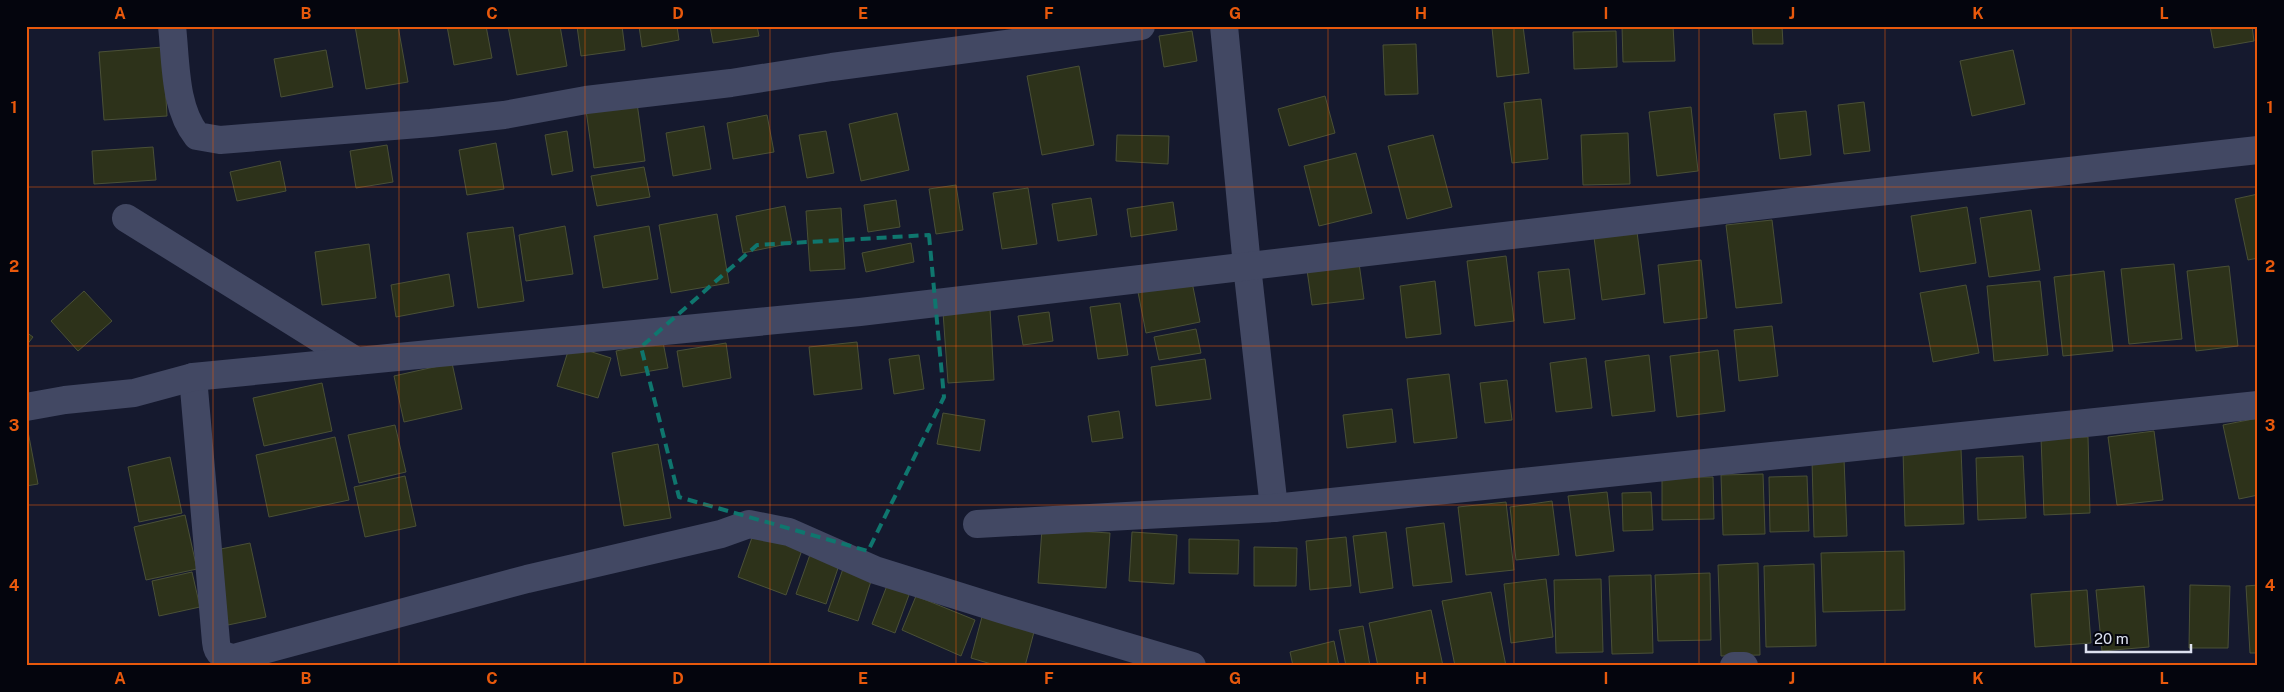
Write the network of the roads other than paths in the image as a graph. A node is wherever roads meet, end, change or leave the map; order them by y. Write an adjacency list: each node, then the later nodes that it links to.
1 (172, 26): 2 (street)
2 (1141, 26)
3 (1224, 26): 6 (street)
4 (2258, 150): 6 (street)
5 (126, 218): 7 (street)
6 (1247, 266): 7 (street); 11 (street)
7 (356, 361): 8 (street)
8 (194, 377): 10 (street); 13 (street)
9 (2258, 405): 11 (street)
10 (26, 407)
11 (1274, 508): 12 (street)
12 (977, 524)
13 (1192, 666)
14 (1734, 666): 15 (street)
15 (1744, 666)

